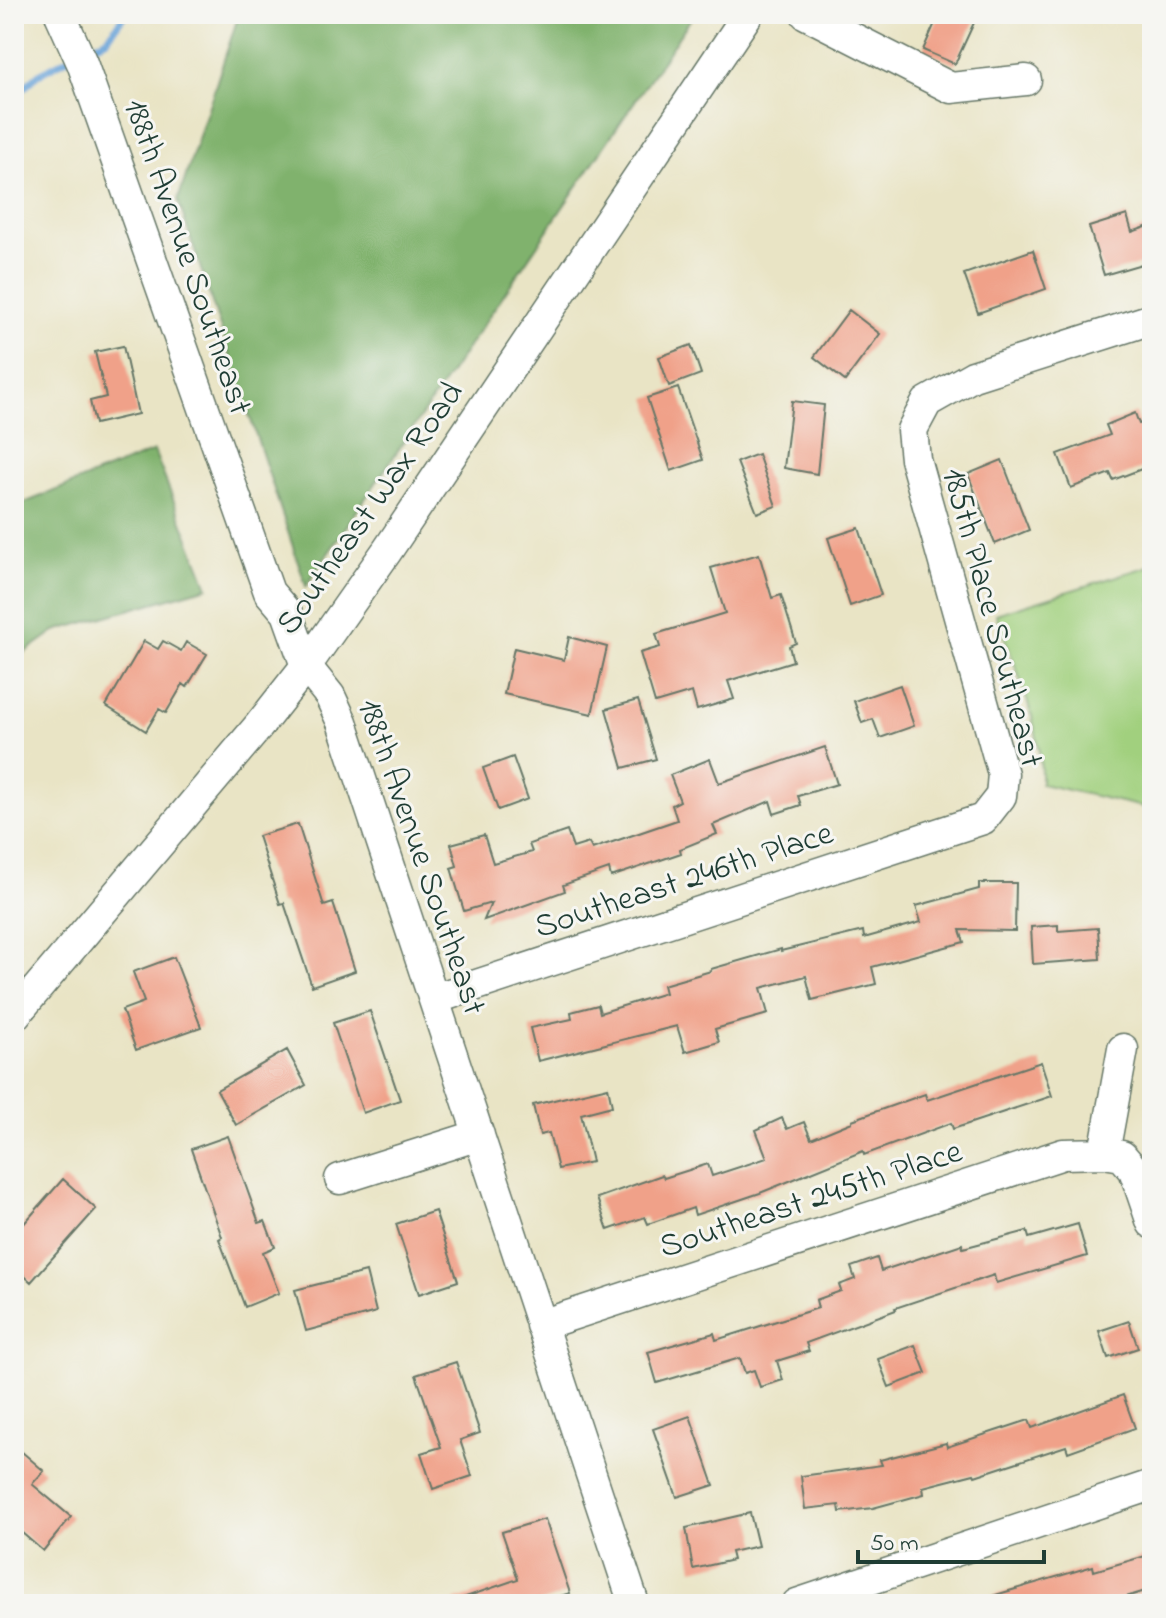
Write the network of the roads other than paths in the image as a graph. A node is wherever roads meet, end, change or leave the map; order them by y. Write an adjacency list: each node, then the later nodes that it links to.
1 (60, 14): 6 (street, 188th Avenue Southeast)
2 (748, 14): 6 (street, Southeast Wax Road)
3 (806, 14): 4 (street)
4 (1026, 80)
5 (1152, 319): 7 (street, 185th Place Southeast)
6 (306, 666): 8 (street, 188th Avenue Southeast); 9 (street, Southeast Wax Road)
7 (955, 830): 8 (street, Southeast 246th Place)
8 (434, 999): 11 (street, 188th Avenue Southeast)
9 (14, 1016)
10 (1123, 1049): 12 (street)
11 (479, 1135): 13 (street); 15 (street, 188th Avenue Southeast)
12 (1104, 1153): 14 (street); 15 (street, Southeast 245th Place)
13 (340, 1179)
14 (1152, 1223)
15 (541, 1325): 17 (street, 188th Avenue Southeast)
16 (1152, 1485): 18 (street)
17 (634, 1604)
18 (797, 1604)

